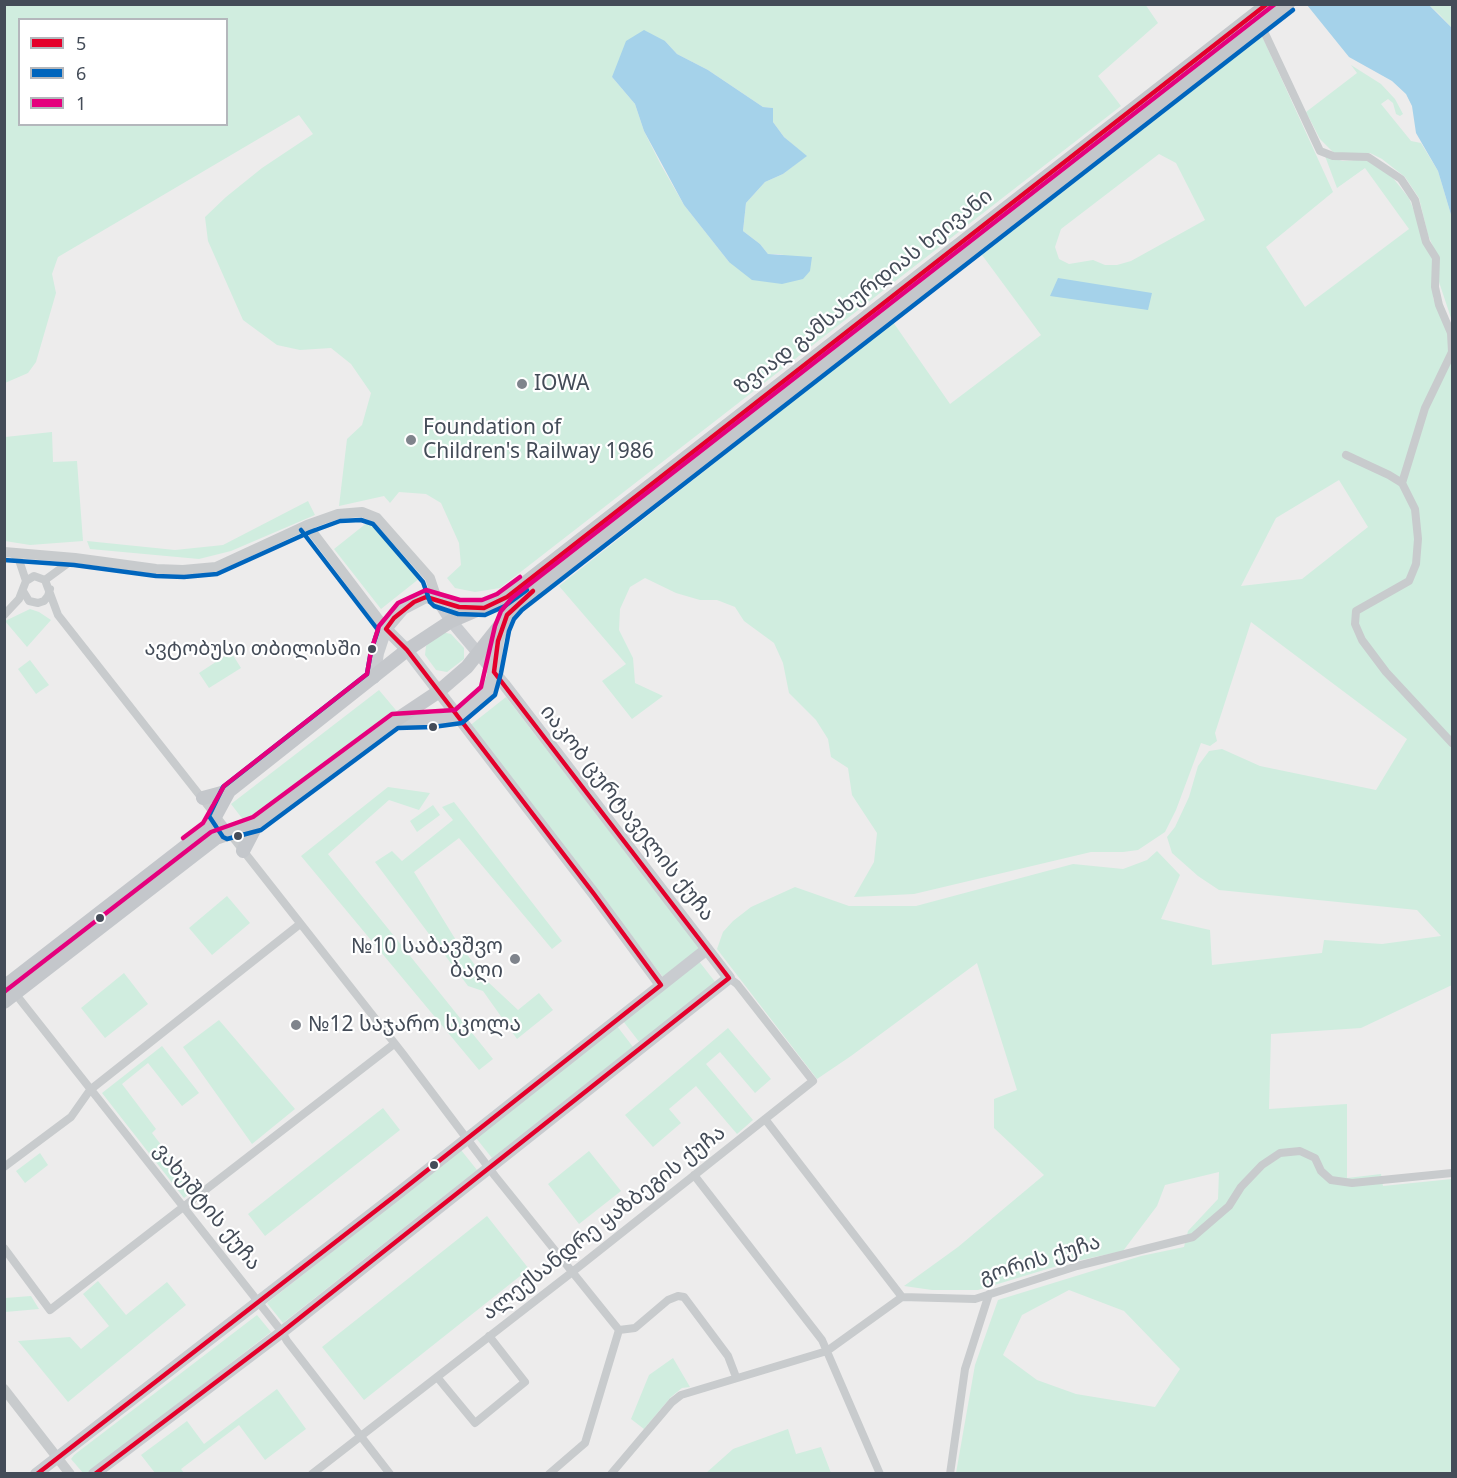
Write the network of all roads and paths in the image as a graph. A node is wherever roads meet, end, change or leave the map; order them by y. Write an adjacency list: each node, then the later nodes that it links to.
1 (1268, 4): 4 (main road, ზვიად გამსახურდიას ხეივანი)
2 (1288, 4): 3 (main road, ზვიად გამსახურდიას ხეივანი)
3 (1261, 25): 4 (main road, ზვიად გამსახურდიას ხეივანი); 7 (street)
4 (826, 356): 5 (main road, ზვიად გამსახურდიას ხეივანი)
5 (794, 381): 17 (main road, ზვიად გამსახურდიას ხეივანი); 20 (main road, ზვიად გამსახურდიას ხეივანი)
6 (1346, 455): 7 (street)
7 (1402, 483): 30 (street)
8 (307, 525): 10 (street); 15 (street); 22 (street)
9 (9, 553): 10 (street); 12 (street)
10 (75, 558): 11 (street)
11 (45, 579): 12 (street); 13 (street)
12 (26, 581): 14 (street)
13 (50, 589): 16 (street); 19 (street)
14 (23, 591): 16 (street); 18 (street)
15 (436, 599): 17 (main road); 21 (main road, იაკობ ცურტაველის ქუჩა); 22 (main road)
16 (36, 603): 18 (street); 19 (street)
17 (484, 608): 21 (main road, ზვიად გამსახურდიას ხეივანი)
18 (4, 615)
19 (58, 615): 32 (street)
20 (507, 615): 24 (main road, ზვიად გამსახურდიას ხეივანი); 25 (main road)
21 (451, 621): 23 (main road, ზვიად გამსახურდიას ხეივანი); 24 (main road, იაკობ ცურტაველის ქუჩა)
22 (386, 628): 23 (main road); 26 (main road)
23 (407, 650): 26 (main road, ზვიად გამსახურდიას ხეივანი); 27 (main road)
24 (477, 653): 25 (main road, იაკობ ცურტაველის ქუჩა); 27 (main road, ზვიად გამსახურდიას ხეივანი)
25 (494, 672): 28 (main road); 38 (main road, იაკობ ცურტაველის ქუჩა)
26 (374, 678): 31 (main road, ზვიად გამსახურდიას ხეივანი)
27 (438, 692): 28 (main road); 29 (main road, ზვიად გამსახურდიას ხეივანი)
28 (458, 717): 29 (main road); 40 (main road)
29 (396, 720): 34 (main road, ზვიად გამსახურდიას ხეივანი)
30 (1452, 743)
31 (229, 791): 32 (main road); 33 (main road)
32 (203, 798): 33 (street)
33 (216, 815): 35 (street); 41 (main road)
34 (257, 824): 35 (main road); 36 (main road)
35 (229, 832): 36 (street); 41 (main road)
36 (243, 851): 37 (street)
37 (300, 924): 42 (street); 43 (street)
38 (707, 949): 39 (main road, იაკობ ცურტაველის ქუჩა); 40 (main road)
39 (729, 978): 44 (street, ალექსანდრე ყაზბეგის ქუჩა); 47 (main road)
40 (661, 985): 45 (main road)
41 (7, 989): 43 (street, ვახუშტის ქუჩა)
42 (394, 1044): 45 (street); 50 (street)
43 (90, 1090): 46 (street); 50 (street, ვახუშტის ქუჩა)
44 (765, 1119): 49 (street, ალექსანდრე ყაზბეგის ქუჩა); 54 (street)
45 (468, 1139): 47 (street); 55 (main road)
46 (4, 1167)
47 (489, 1167): 52 (street); 57 (main road)
48 (1452, 1173): 53 (street, გორის ქუჩა)
49 (694, 1175): 52 (street, ალექსანდრე ყაზბეგის ქუჩა); 59 (street)
50 (184, 1207): 51 (street); 55 (street, ვახუშტის ქუჩა)
51 (4, 1248)
52 (572, 1273): 56 (street); 58 (street, ალექსანდრე ყაზბეგის ქუჩა)
53 (989, 1294): 54 (street, გორის ქუჩა); 73 (street)
54 (902, 1297): 59 (street)
55 (259, 1302): 57 (street, ვახუშტის ქუჩა); 64 (main road)
56 (620, 1330): 61 (street); 70 (street)
57 (282, 1332): 63 (street, ვახუშტის ქუჩა); 67 (main road)
58 (489, 1336): 60 (street, ალექსანდრე ყაზბეგის ქუჩა); 60 (street)
59 (827, 1351): 61 (street); 72 (street)
60 (437, 1377): 63 (street, ალექსანდრე ყაზბეგის ქუჩა)
61 (736, 1377): 71 (street)
62 (4, 1389): 64 (street)
63 (362, 1436): 68 (street, ალექსანდრე ყაზბეგის ქუჩა); 69 (street, ვახუშტის ქუჩა)
64 (57, 1457): 65 (main road); 66 (street)
65 (36, 1473)
66 (70, 1473)
67 (94, 1473)
68 (312, 1473)
69 (390, 1473)
70 (549, 1473)
71 (611, 1473)
72 (880, 1473)
73 (950, 1473)

